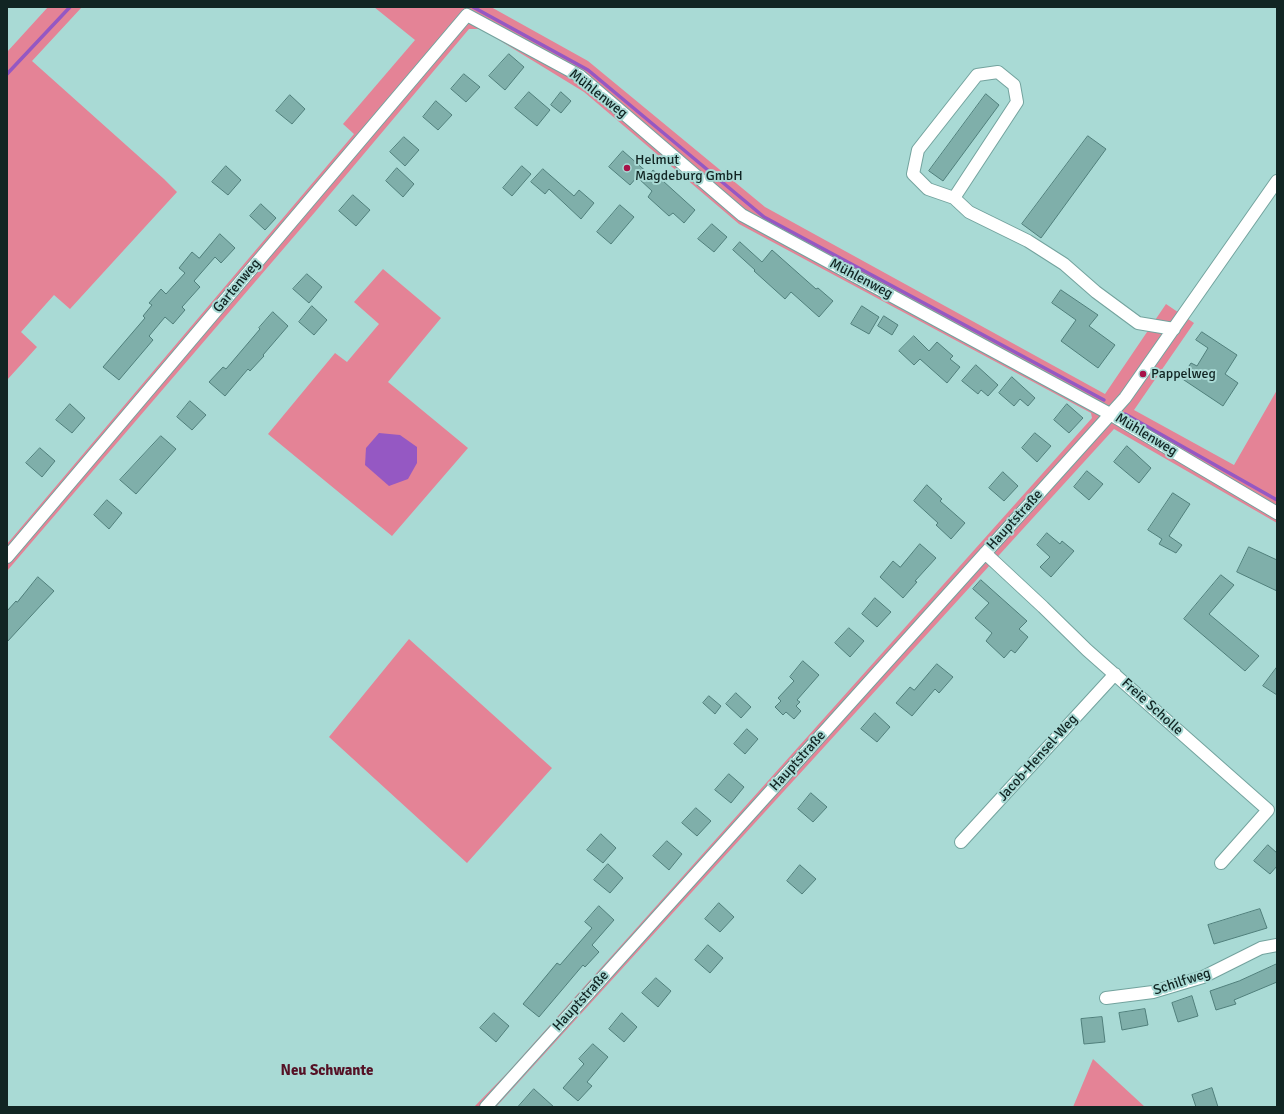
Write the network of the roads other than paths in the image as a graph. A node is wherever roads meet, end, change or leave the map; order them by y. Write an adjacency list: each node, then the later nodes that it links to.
1 (467, 15): 5 (street, Mühlenweg); 8 (street, Gartenweg)
2 (1277, 182): 4 (street)
3 (954, 198): 3 (street); 4 (street)
4 (1174, 329): 5 (street)
5 (1110, 414): 6 (street, Mühlenweg); 7 (street, Hauptstraße)
6 (1277, 513)
7 (985, 553): 9 (street, Freie Scholle); 14 (street, Hauptstraße)
8 (7, 557)
9 (1115, 674): 10 (street, Jacob-Hensel-Weg); 11 (street, Freie Scholle)
10 (961, 842)
11 (1221, 863)
12 (1277, 945): 13 (street, Schilfweg)
13 (1106, 998)
14 (486, 1107)

